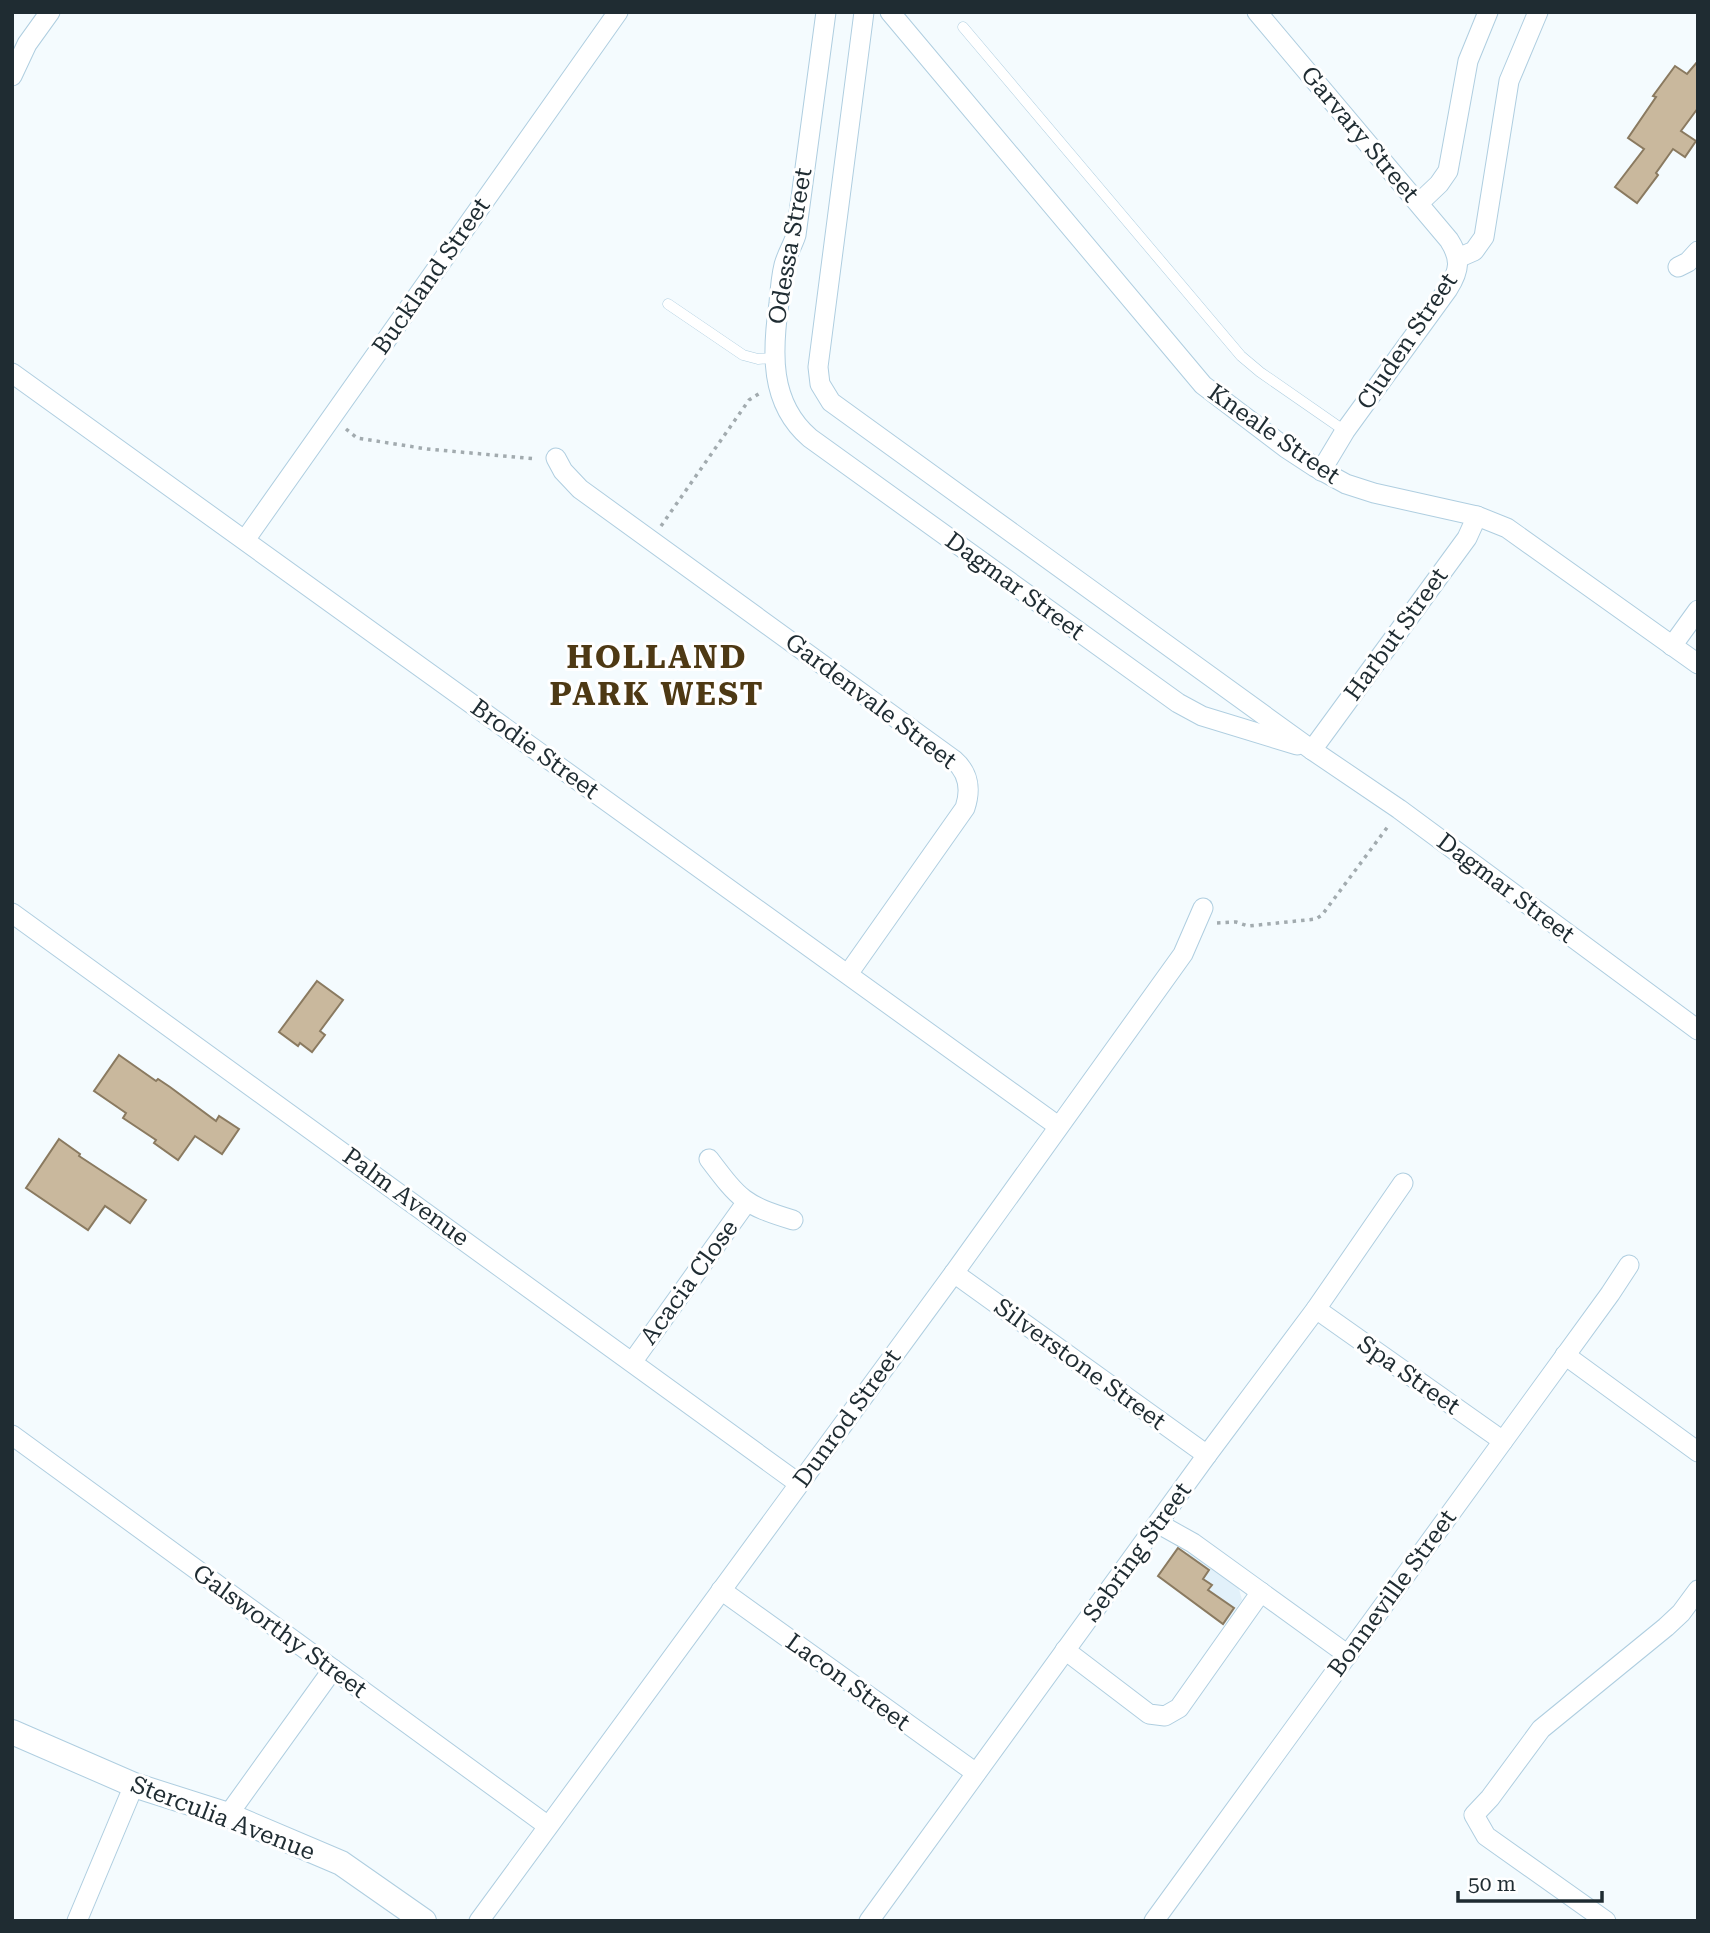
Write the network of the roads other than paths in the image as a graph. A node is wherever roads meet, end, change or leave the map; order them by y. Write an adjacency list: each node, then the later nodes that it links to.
1 (50, 12): 10 (street)
2 (618, 12): 23 (street, Buckland Street)
3 (826, 12): 16 (street, Odessa Street)
4 (864, 12): 17 (street, Odessa Street)
5 (890, 12): 21 (street, Kneale Street)
6 (1257, 12): 11 (street, Garvary Street)
7 (1488, 12): 11 (street)
8 (1538, 12): 13 (street, Cluden Street)
9 (963, 27): 19 (lane, Kneale Street)
10 (12, 76)
11 (1419, 203): 13 (street, Garvary Street)
12 (1698, 251): 14 (street)
13 (1458, 258): 19 (street, Cluden Street)
14 (1678, 267)
15 (667, 304): 16 (lane, Odessa Street)
16 (774, 358): 27 (street, Dagmar Street)
17 (818, 367): 27 (street, Dagmar Street)
18 (12, 373): 23 (street, Brodie Street)
19 (1345, 431): 21 (street, Cluden Street)
20 (556, 459): 30 (street, Gardenvale Street)
21 (1321, 471): 22 (street, Kneale Street)
22 (1477, 516): 25 (street, Kneale Street); 27 (street, Harbut Street)
23 (245, 540): 30 (street, Brodie Street)
24 (1698, 610): 25 (street)
25 (1672, 646): 26 (street, Kneale Street)
26 (1698, 664)
27 (1312, 750): 31 (street, Dagmar Street)
28 (12, 913): 41 (street, Palm Avenue)
29 (1200, 916): 32 (street, Dunrod Street)
30 (848, 974): 32 (street, Brodie Street)
31 (1698, 1030)
32 (1058, 1126): 38 (street, Dunrod Street)
33 (709, 1159): 35 (street, Acacia Close)
34 (1403, 1183): 39 (street, Sebring Street)
35 (746, 1203): 36 (street, Acacia Close); 41 (street, Acacia Close)
36 (793, 1220)
37 (1629, 1265): 40 (street, Bonneville Street)
38 (954, 1273): 45 (street, Silverstone Street); 46 (street, Dunrod Street)
39 (1316, 1310): 43 (street, Spa Street); 45 (street, Sebring Street)
40 (1565, 1355): 43 (street, Bonneville Street); 44 (street)
41 (633, 1361): 46 (street, Palm Avenue)
42 (12, 1435): 53 (street, Galsworthy Street)
43 (1503, 1441): 52 (street, Bonneville Street)
44 (1698, 1452)
45 (1207, 1455): 47 (street, Sebring Street)
46 (798, 1483): 48 (street, Dunrod Street)
47 (1158, 1524): 50 (street); 51 (street, Sebring Street)
48 (721, 1590): 55 (street, Lacon Street); 58 (street, Dunrod Street)
49 (1698, 1590): 64 (street)
50 (1261, 1592): 51 (street); 52 (street)
51 (1065, 1650): 55 (street, Sebring Street)
52 (1348, 1655): 59 (street, Bonneville Street)
53 (333, 1669): 57 (street); 58 (street, Galsworthy Street)
54 (12, 1732): 56 (street, Sterculia Avenue)
55 (976, 1773): 63 (street, Sebring Street)
56 (134, 1785): 57 (street, Sterculia Avenue); 60 (street)
57 (228, 1815): 61 (street, Sterculia Avenue)
58 (548, 1826): 62 (street, Dunrod Street)
59 (1156, 1920)
60 (77, 1921)
61 (424, 1921)
62 (479, 1921)
63 (869, 1921)
64 (1606, 1921)

